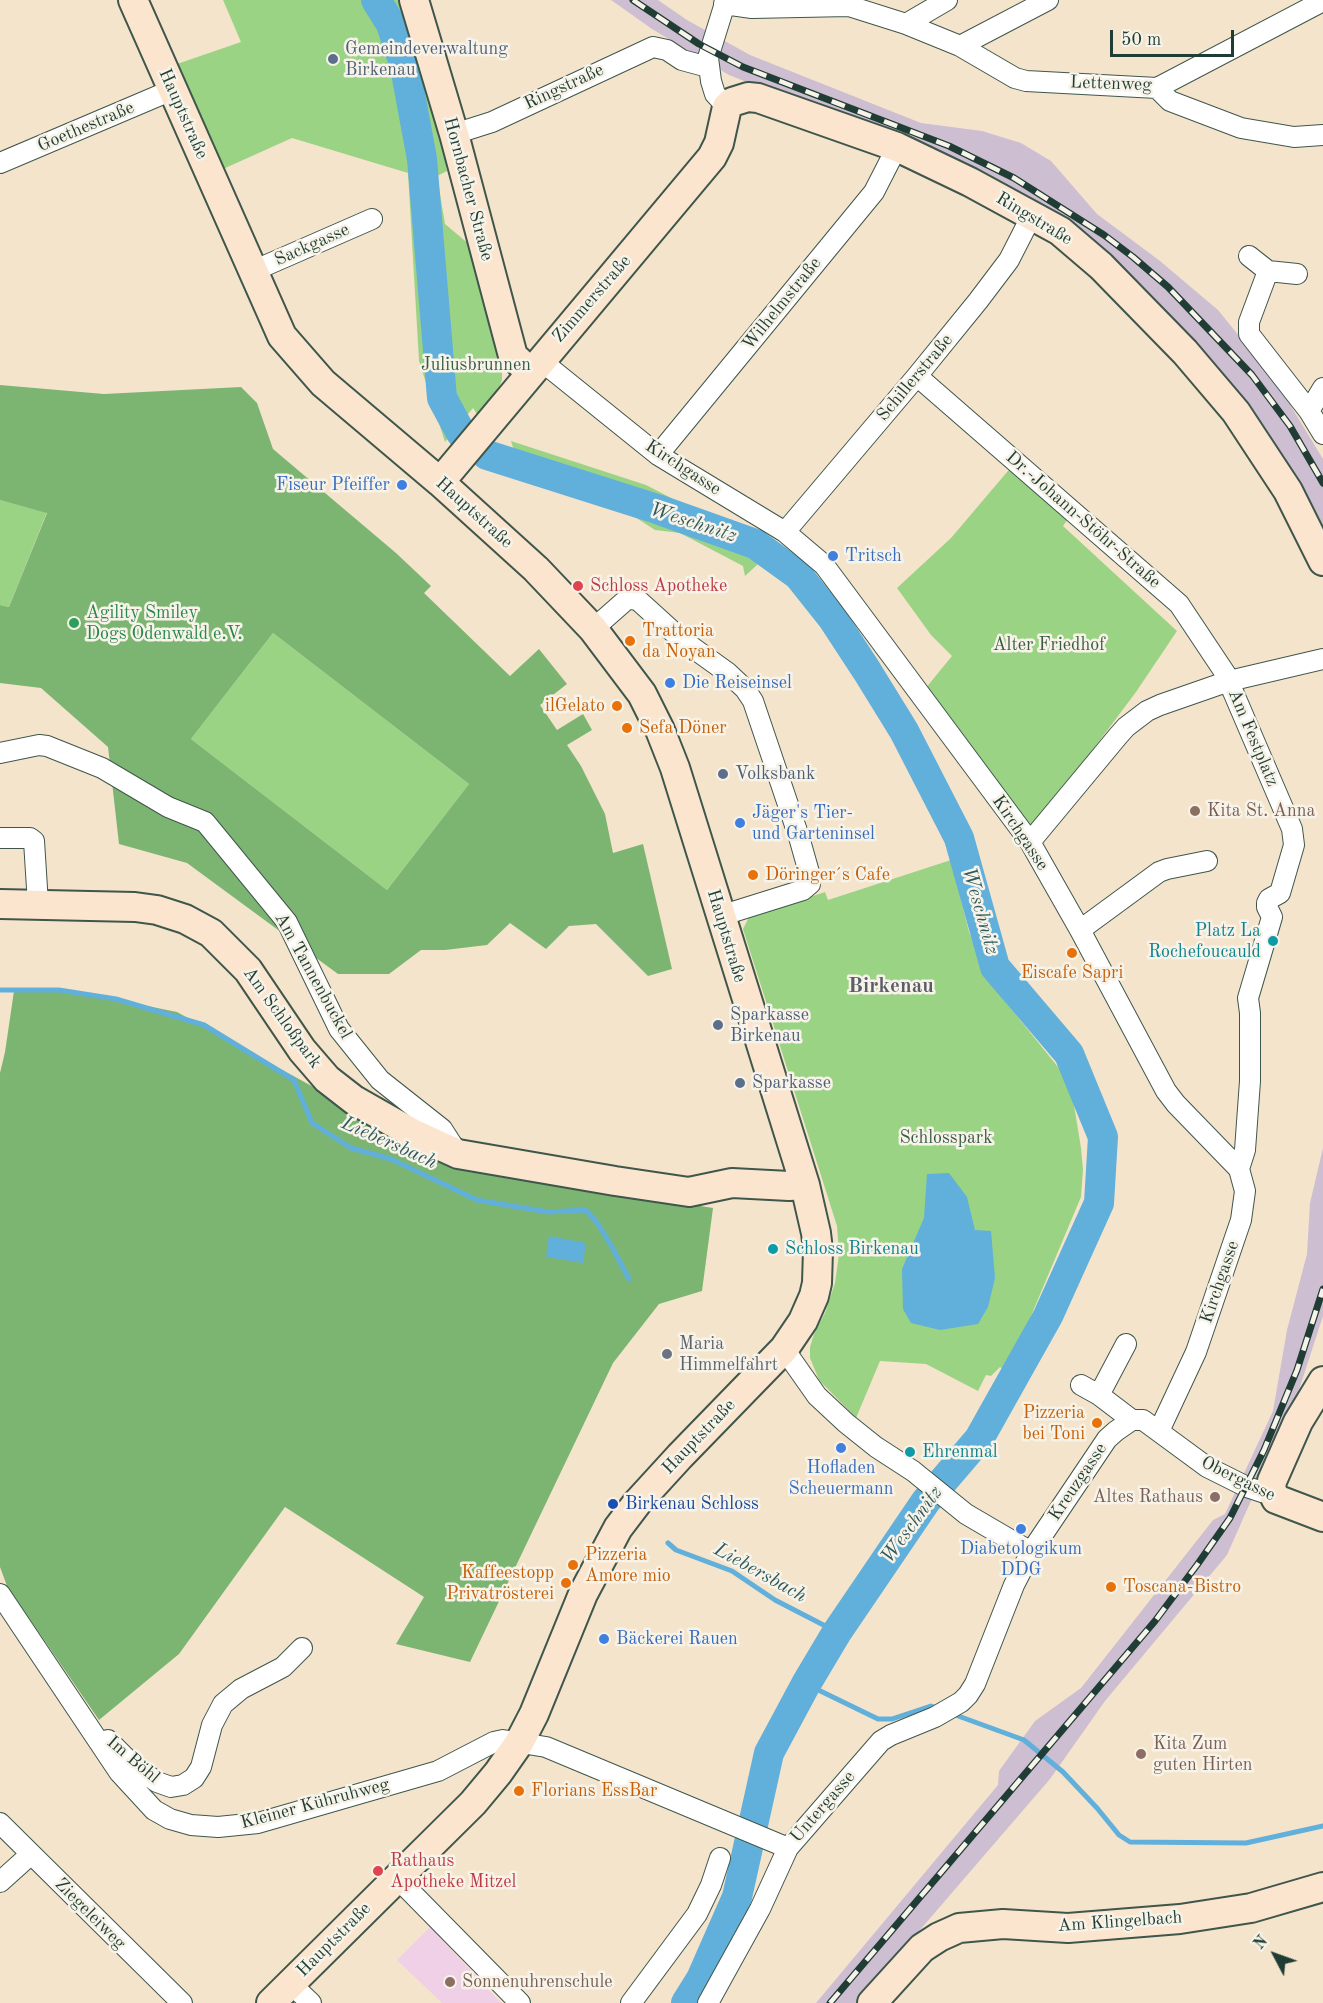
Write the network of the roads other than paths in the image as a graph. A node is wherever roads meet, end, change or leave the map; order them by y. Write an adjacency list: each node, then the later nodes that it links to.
1 (133, 0): 11 (main road, Hauptstraße)
2 (414, 0): 13 (main road, Hornbacher Straße)
3 (947, 0): 7 (street)
4 (1048, 0): 8 (street)
5 (1323, 1): 10 (street, Lettenweg)
6 (725, 2): 7 (street, Lettenweg); 9 (street)
7 (906, 24): 8 (street, Lettenweg)
8 (960, 46): 10 (street, Lettenweg)
9 (708, 58): 12 (street); 13 (street, Ringstraße)
10 (1157, 88): 14 (street)
11 (172, 90): 16 (street, Goethestraße); 20 (main road, Hauptstraße)
12 (727, 107): 15 (main road, Ringstraße); 23 (main road, Zimmerstraße)
13 (454, 134): 23 (main road, Hornbacher Straße)
14 (1323, 135)
15 (897, 147): 17 (main road, Ringstraße); 28 (street, Wilhelmstraße)
16 (0, 163)
17 (1032, 215): 24 (street, Schillerstraße); 31 (main road, Ringstraße)
18 (372, 219): 20 (street, Sackgasse)
19 (1249, 256): 21 (street)
20 (253, 271): 29 (main road, Hauptstraße)
21 (1268, 271): 22 (street); 26 (street)
22 (1297, 274)
23 (535, 366): 28 (street, Kirchgasse); 29 (main road, Zimmerstraße)
24 (917, 376): 30 (street, Schillerstraße); 34 (street, Dr.-Johann-Stöhr-Straße)
25 (1323, 388): 26 (street)
26 (1309, 411): 27 (street)
27 (1323, 434)
28 (658, 454): 30 (street, Kirchgasse)
29 (440, 482): 32 (main road, Hauptstraße)
30 (785, 532): 37 (street, Kirchgasse)
31 (1323, 561)
32 (593, 629): 41 (main road, Hauptstraße); 41 (street)
33 (1323, 659): 34 (street)
34 (1229, 681): 37 (street); 44 (street, Am Festplatz)
35 (0, 753): 43 (street, Am Tannenbuckel)
36 (0, 838): 40 (street)
37 (1030, 842): 42 (street, Kirchgasse)
38 (1207, 861): 42 (street)
39 (0, 904): 40 (main road, Am Schloßpark)
40 (38, 904): 43 (main road, Am Schloßpark)
41 (720, 916): 45 (main road, Hauptstraße)
42 (1080, 930): 44 (street, Kirchgasse)
43 (458, 1154): 45 (main road, Am Schloßpark)
44 (1239, 1169): 52 (street, Kirchgasse)
45 (805, 1185): 47 (main road, Hauptstraße)
46 (1126, 1344): 50 (street)
47 (784, 1349): 55 (street); 59 (main road, Hauptstraße)
48 (1323, 1381): 53 (main road)
49 (1081, 1385): 50 (street)
50 (1099, 1395): 51 (street)
51 (1132, 1420): 52 (street); 55 (street, Kreuzgasse)
52 (1159, 1431): 53 (street, Obergasse)
53 (1271, 1492): 54 (main road, Obergasse)
54 (1323, 1517)
55 (1031, 1552): 61 (street, Untergasse)
56 (0, 1594): 58 (street, Kleiner Kühruhweg)
57 (302, 1648): 58 (street, Im Böhl)
58 (81, 1712): 59 (street, Kleiner Kühruhweg)
59 (519, 1743): 61 (street, Untergasse); 64 (main road, Hauptstraße)
60 (0, 1823): 62 (street, Ziegeleiweg)
61 (788, 1848): 73 (street)
62 (30, 1855): 65 (street); 68 (street, Ziegeleiweg)
63 (720, 1858): 72 (street)
64 (397, 1878): 67 (main road, Hauptstraße); 71 (street)
65 (0, 1882)
66 (1323, 1887): 74 (main road, Am Klingelbach)
67 (290, 1983): 69 (main road, Hauptstraße); 70 (street)
68 (182, 2003)
69 (271, 2003)
70 (311, 2003)
71 (520, 2003)
72 (631, 2003)
73 (708, 2003)
74 (872, 2003)

